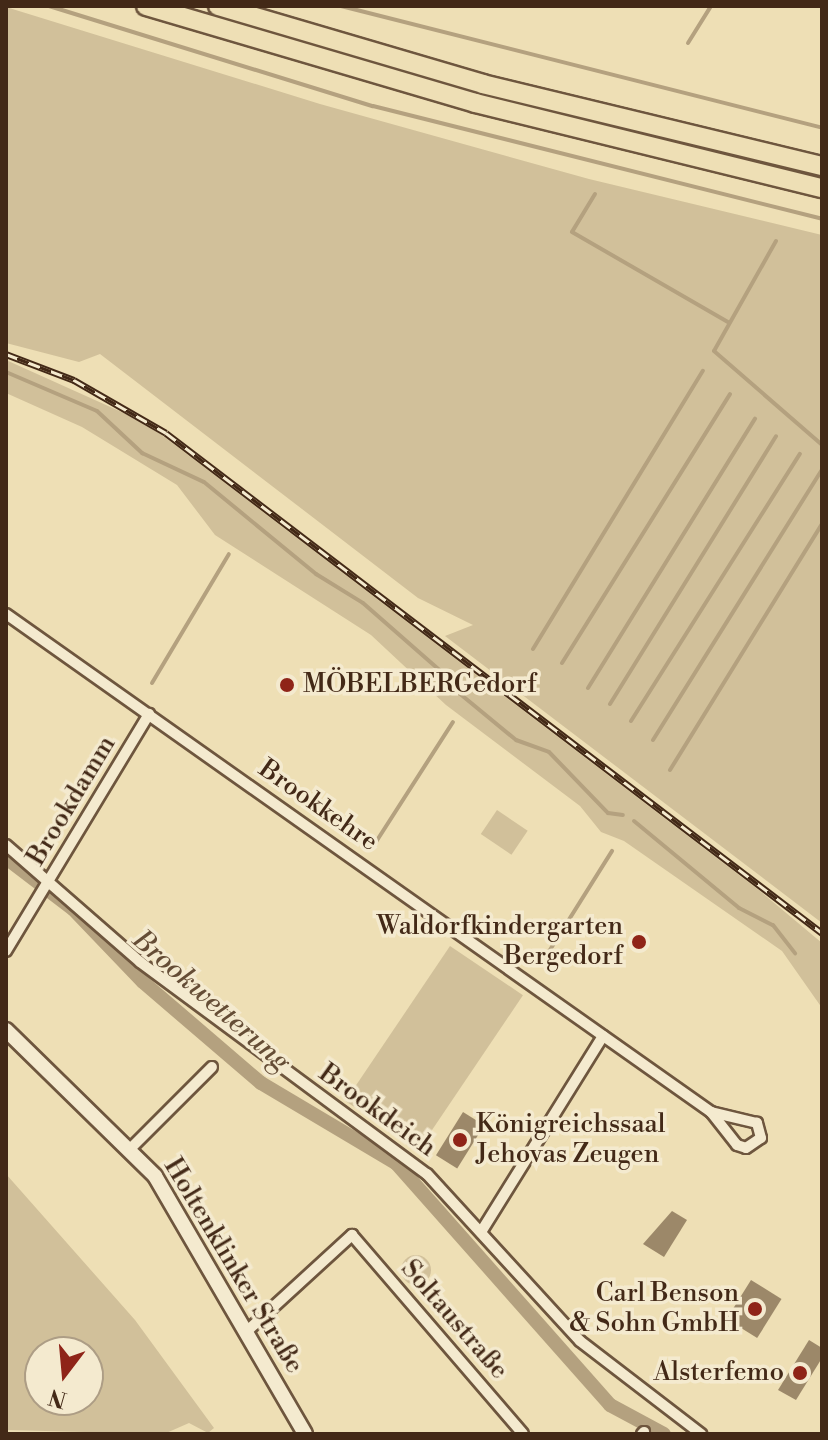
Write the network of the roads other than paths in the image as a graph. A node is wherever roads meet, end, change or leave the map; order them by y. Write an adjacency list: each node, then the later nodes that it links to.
1 (146, 6): 4 (highway)
2 (218, 6): 3 (highway)
3 (822, 166)
4 (822, 188)
5 (6, 614): 6 (street, Brookkehre)
6 (149, 714): 8 (street, Brookdamm); 11 (street, Brookkehre)
7 (6, 845): 8 (street, Brookdeich)
8 (49, 882): 9 (street, Brookdamm); 15 (street, Brookdeich)
9 (6, 951)
10 (6, 1030): 14 (main road, Holtenklinker Straße)
11 (603, 1036): 13 (street, Brookkehre); 15 (street)
12 (212, 1067): 14 (street)
13 (711, 1112): 13 (street, Brookkehre)
14 (132, 1147): 16 (main road, Holtenklinker Straße)
15 (481, 1232): 19 (street, Brookdeich)
16 (246, 1332): 17 (main road, Holtenklinker Straße); 18 (street, Soltaustraße)
17 (305, 1434)
18 (523, 1434)
19 (701, 1434)

